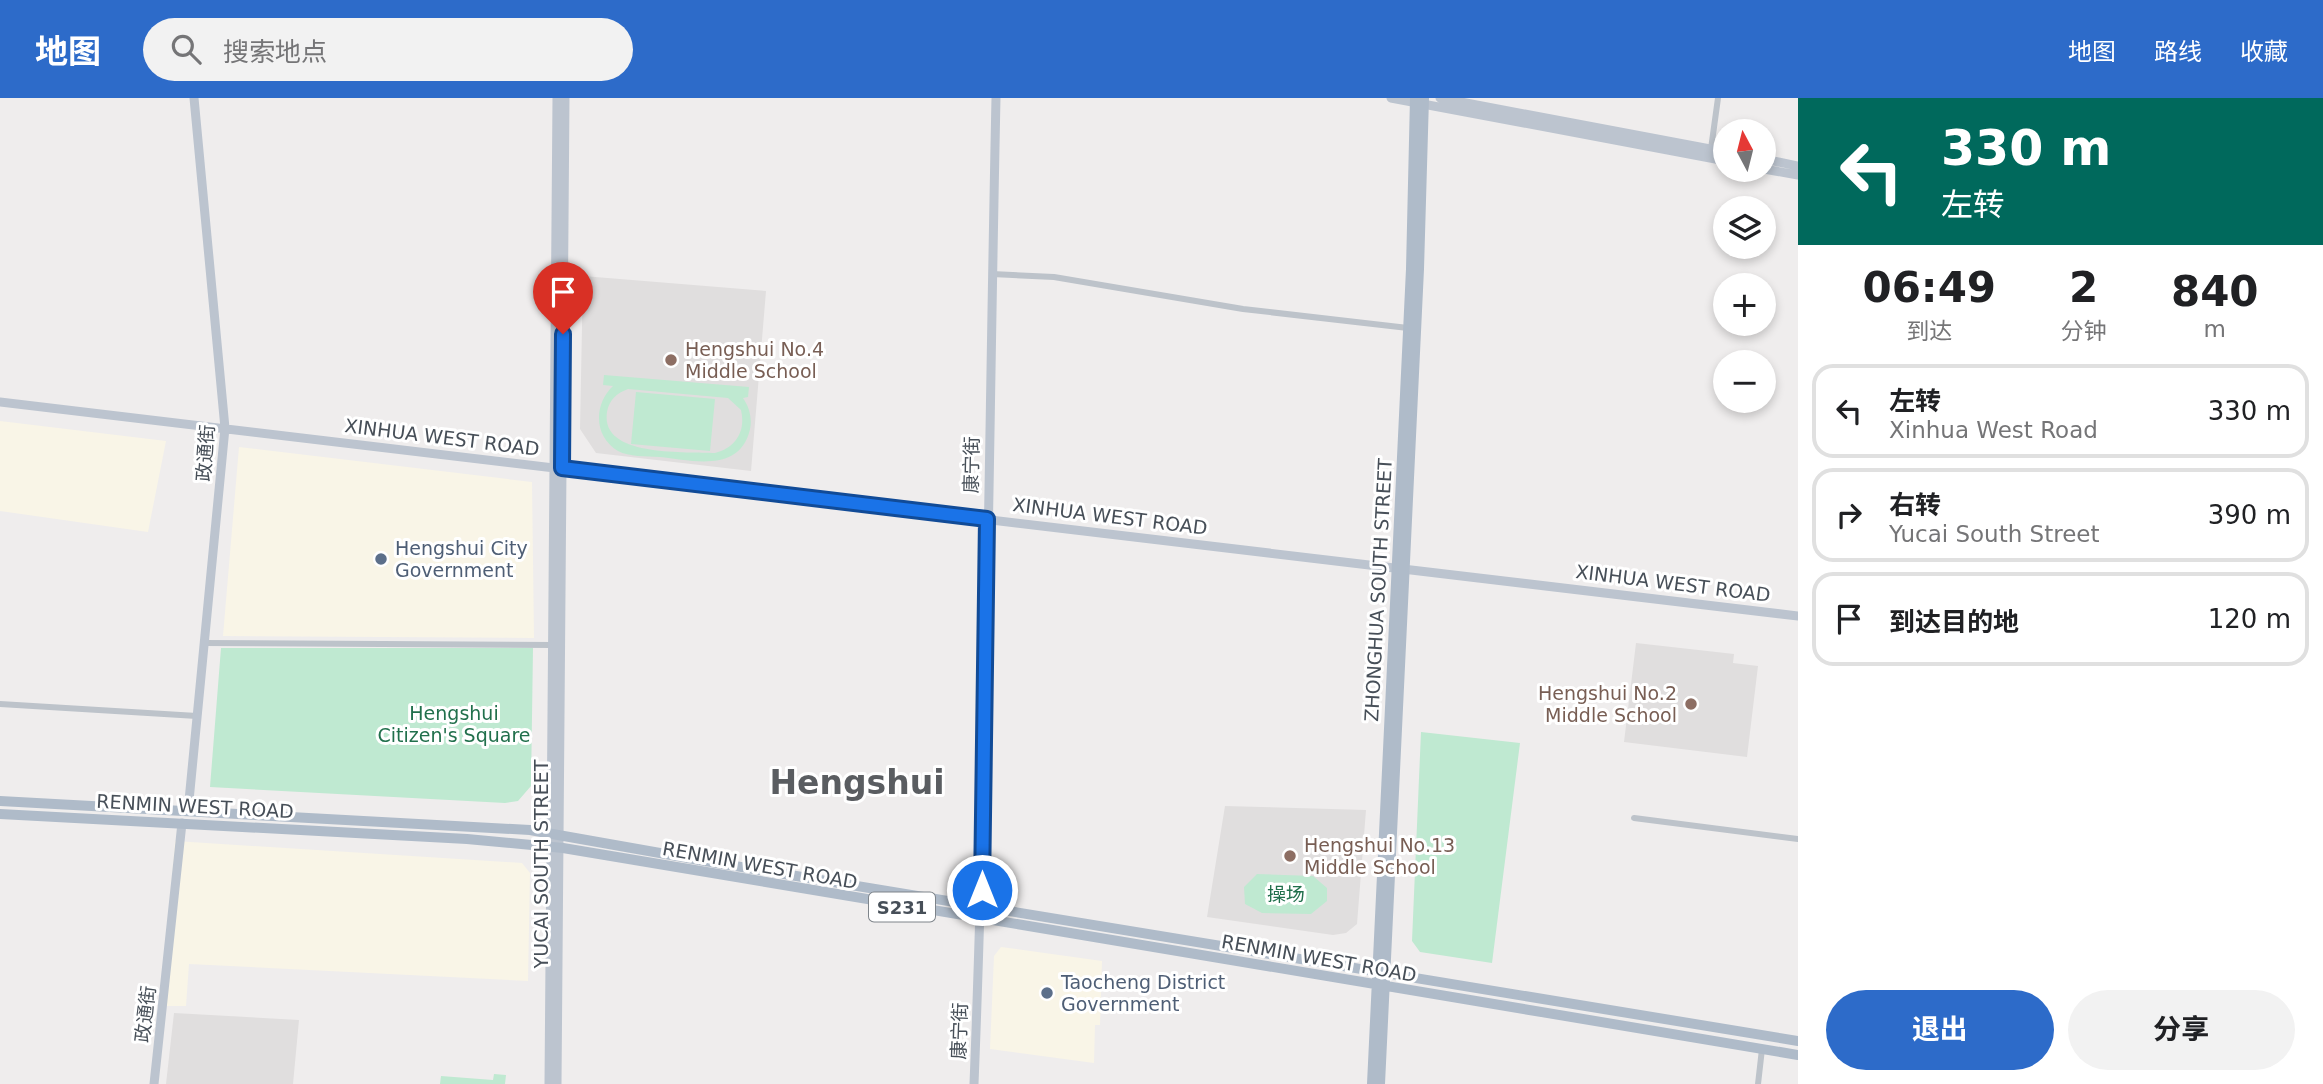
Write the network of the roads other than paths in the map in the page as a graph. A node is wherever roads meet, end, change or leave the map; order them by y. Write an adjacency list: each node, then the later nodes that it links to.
1 (194, 98): 18 (street, 政通街)
2 (557, 98): 19 (street, YUCAI SOUTH STREET)
3 (565, 98): 19 (street, YUCAI SOUTH STREET)
4 (996, 98): 15 (street, 康宁街)
5 (1391, 98): 8 (street)
6 (1440, 98): 9 (street)
7 (1717, 98): 9 (street)
8 (1419, 101): 10 (street); 16 (main road, ZHONGHUA SOUTH STREET); 21 (main road, ZHONGHUA SOUTH STREET)
9 (1711, 149)
10 (1713, 158)
11 (1776, 161): 12 (street)
12 (1798, 166)
13 (1776, 171): 14 (street)
14 (1798, 175)
15 (992, 274): 16 (street); 20 (street, 康宁街)
16 (1408, 328): 21 (main road, ZHONGHUA SOUTH STREET)
17 (0, 402): 18 (street, XINHUA WEST ROAD)
18 (225, 428): 19 (street, XINHUA WEST ROAD); 23 (street, 政通街)
19 (557, 468): 20 (street, XINHUA WEST ROAD); 24 (street, YUCAI SOUTH STREET); 32 (street, YUCAI SOUTH STREET)
20 (987, 519): 21 (street, XINHUA WEST ROAD); 35 (street, 康宁街)
21 (1401, 568): 22 (street, XINHUA WEST ROAD); 37 (main road, ZHONGHUA SOUTH STREET)
22 (1798, 616)
23 (204, 643): 24 (street); 26 (street, 政通街)
24 (552, 645): 32 (street, YUCAI SOUTH STREET)
25 (0, 704): 26 (street)
26 (197, 716): 28 (street, 政通街)
27 (0, 801): 28 (main road, RENMIN WEST ROAD / S231)
28 (188, 811): 32 (main road, RENMIN WEST ROAD / S231)
29 (0, 814): 31 (main road, RENMIN WEST ROAD / S231)
30 (1634, 818): 33 (street)
31 (182, 823): 34 (main road, RENMIN WEST ROAD / S231); 42 (street, 政通街)
32 (554, 833): 34 (street, YUCAI SOUTH STREET); 35 (main road, RENMIN WEST ROAD / S231)
33 (1798, 839)
34 (554, 847): 36 (main road, RENMIN WEST ROAD / S231); 43 (street, YUCAI SOUTH STREET); 44 (street, YUCAI SOUTH STREET)
35 (981, 906): 36 (street, 康宁街); 37 (main road, RENMIN WEST ROAD / S231)
36 (981, 920): 38 (main road, RENMIN WEST ROAD / S231); 45 (street, 康宁街)
37 (1382, 972): 38 (main road, ZHONGHUA SOUTH STREET); 39 (main road, RENMIN WEST ROAD / S231)
38 (1381, 986): 40 (main road, RENMIN WEST ROAD / S231); 46 (main road, ZHONGHUA SOUTH STREET); 47 (main road, ZHONGHUA SOUTH STREET)
39 (1798, 1041)
40 (1762, 1049): 41 (main road, RENMIN WEST ROAD / S231); 48 (street)
41 (1798, 1055)
42 (154, 1084)
43 (548, 1084)
44 (557, 1084)
45 (974, 1084)
46 (1371, 1084)
47 (1380, 1084)
48 (1758, 1084)

